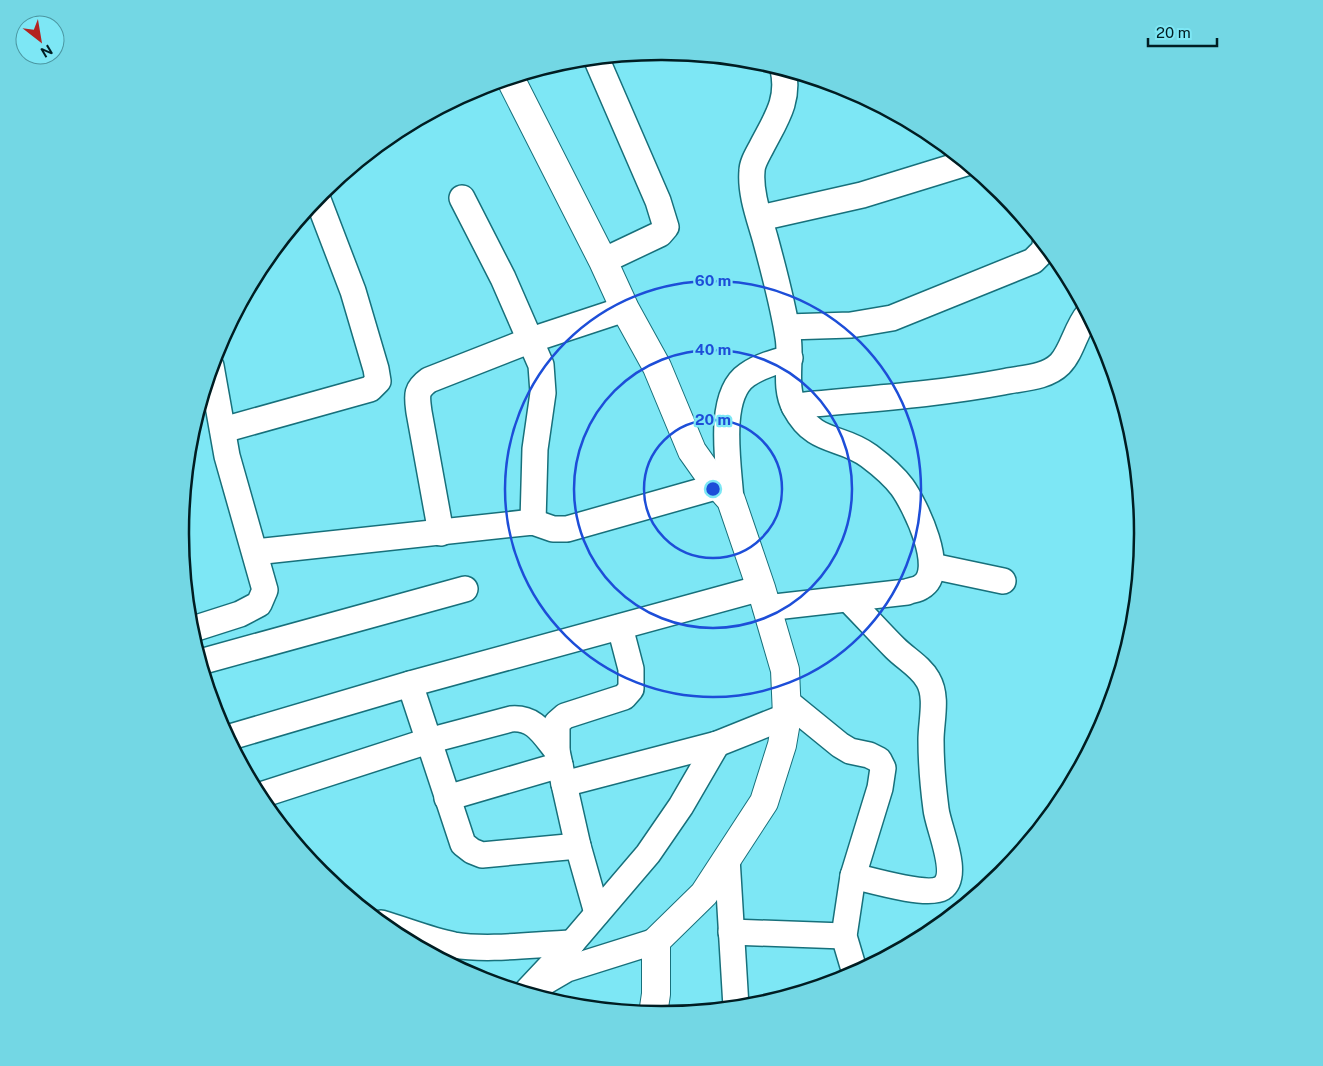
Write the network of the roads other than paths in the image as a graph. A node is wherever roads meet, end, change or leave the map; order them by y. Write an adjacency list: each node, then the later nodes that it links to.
1 (599, 64): 9 (street)
2 (785, 76): 7 (street)
3 (513, 84): 9 (street)
4 (958, 165): 7 (street)
5 (462, 198): 13 (street)
6 (320, 206): 17 (street)
7 (760, 218): 12 (street)
8 (1042, 252): 12 (street)
9 (603, 261): 10 (street)
10 (624, 309): 13 (street); 18 (street)
11 (1084, 320): 16 (street)
12 (787, 327): 14 (street)
13 (531, 340): 19 (street); 20 (street)
14 (790, 358): 16 (street); 18 (street)
15 (214, 381): 17 (street)
16 (794, 406): 22 (street)
17 (223, 430): 21 (street)
18 (725, 493): 19 (street); 25 (street)
19 (532, 522): 20 (street)
20 (441, 533): 21 (street)
21 (255, 552): 27 (street)
22 (932, 566): 23 (street); 26 (street)
23 (1003, 581)
24 (465, 589): 29 (street)
25 (764, 598): 26 (street); 28 (street); 31 (street)
26 (848, 599): 40 (street)
27 (199, 627)
28 (620, 627): 30 (street); 35 (street)
29 (207, 660)
30 (410, 684): 32 (street); 33 (street)
31 (786, 709): 34 (street); 39 (street); 40 (street)
32 (234, 736)
33 (428, 741): 35 (street); 36 (street); 37 (street)
34 (716, 744): 35 (street); 41 (street)
35 (560, 767): 37 (street); 38 (street)
36 (266, 793)
37 (447, 798): 38 (street)
38 (578, 846): 41 (street)
39 (727, 858): 43 (street); 45 (street)
40 (853, 876): 44 (street)
41 (597, 913): 46 (street)
42 (409, 932): 46 (street)
43 (731, 932): 44 (street); 50 (street)
44 (844, 936): 47 (street)
45 (656, 941): 49 (street); 51 (street)
46 (572, 943): 48 (street)
47 (853, 965)
48 (530, 987)
49 (533, 988)
50 (735, 1000)
51 (654, 1006)

